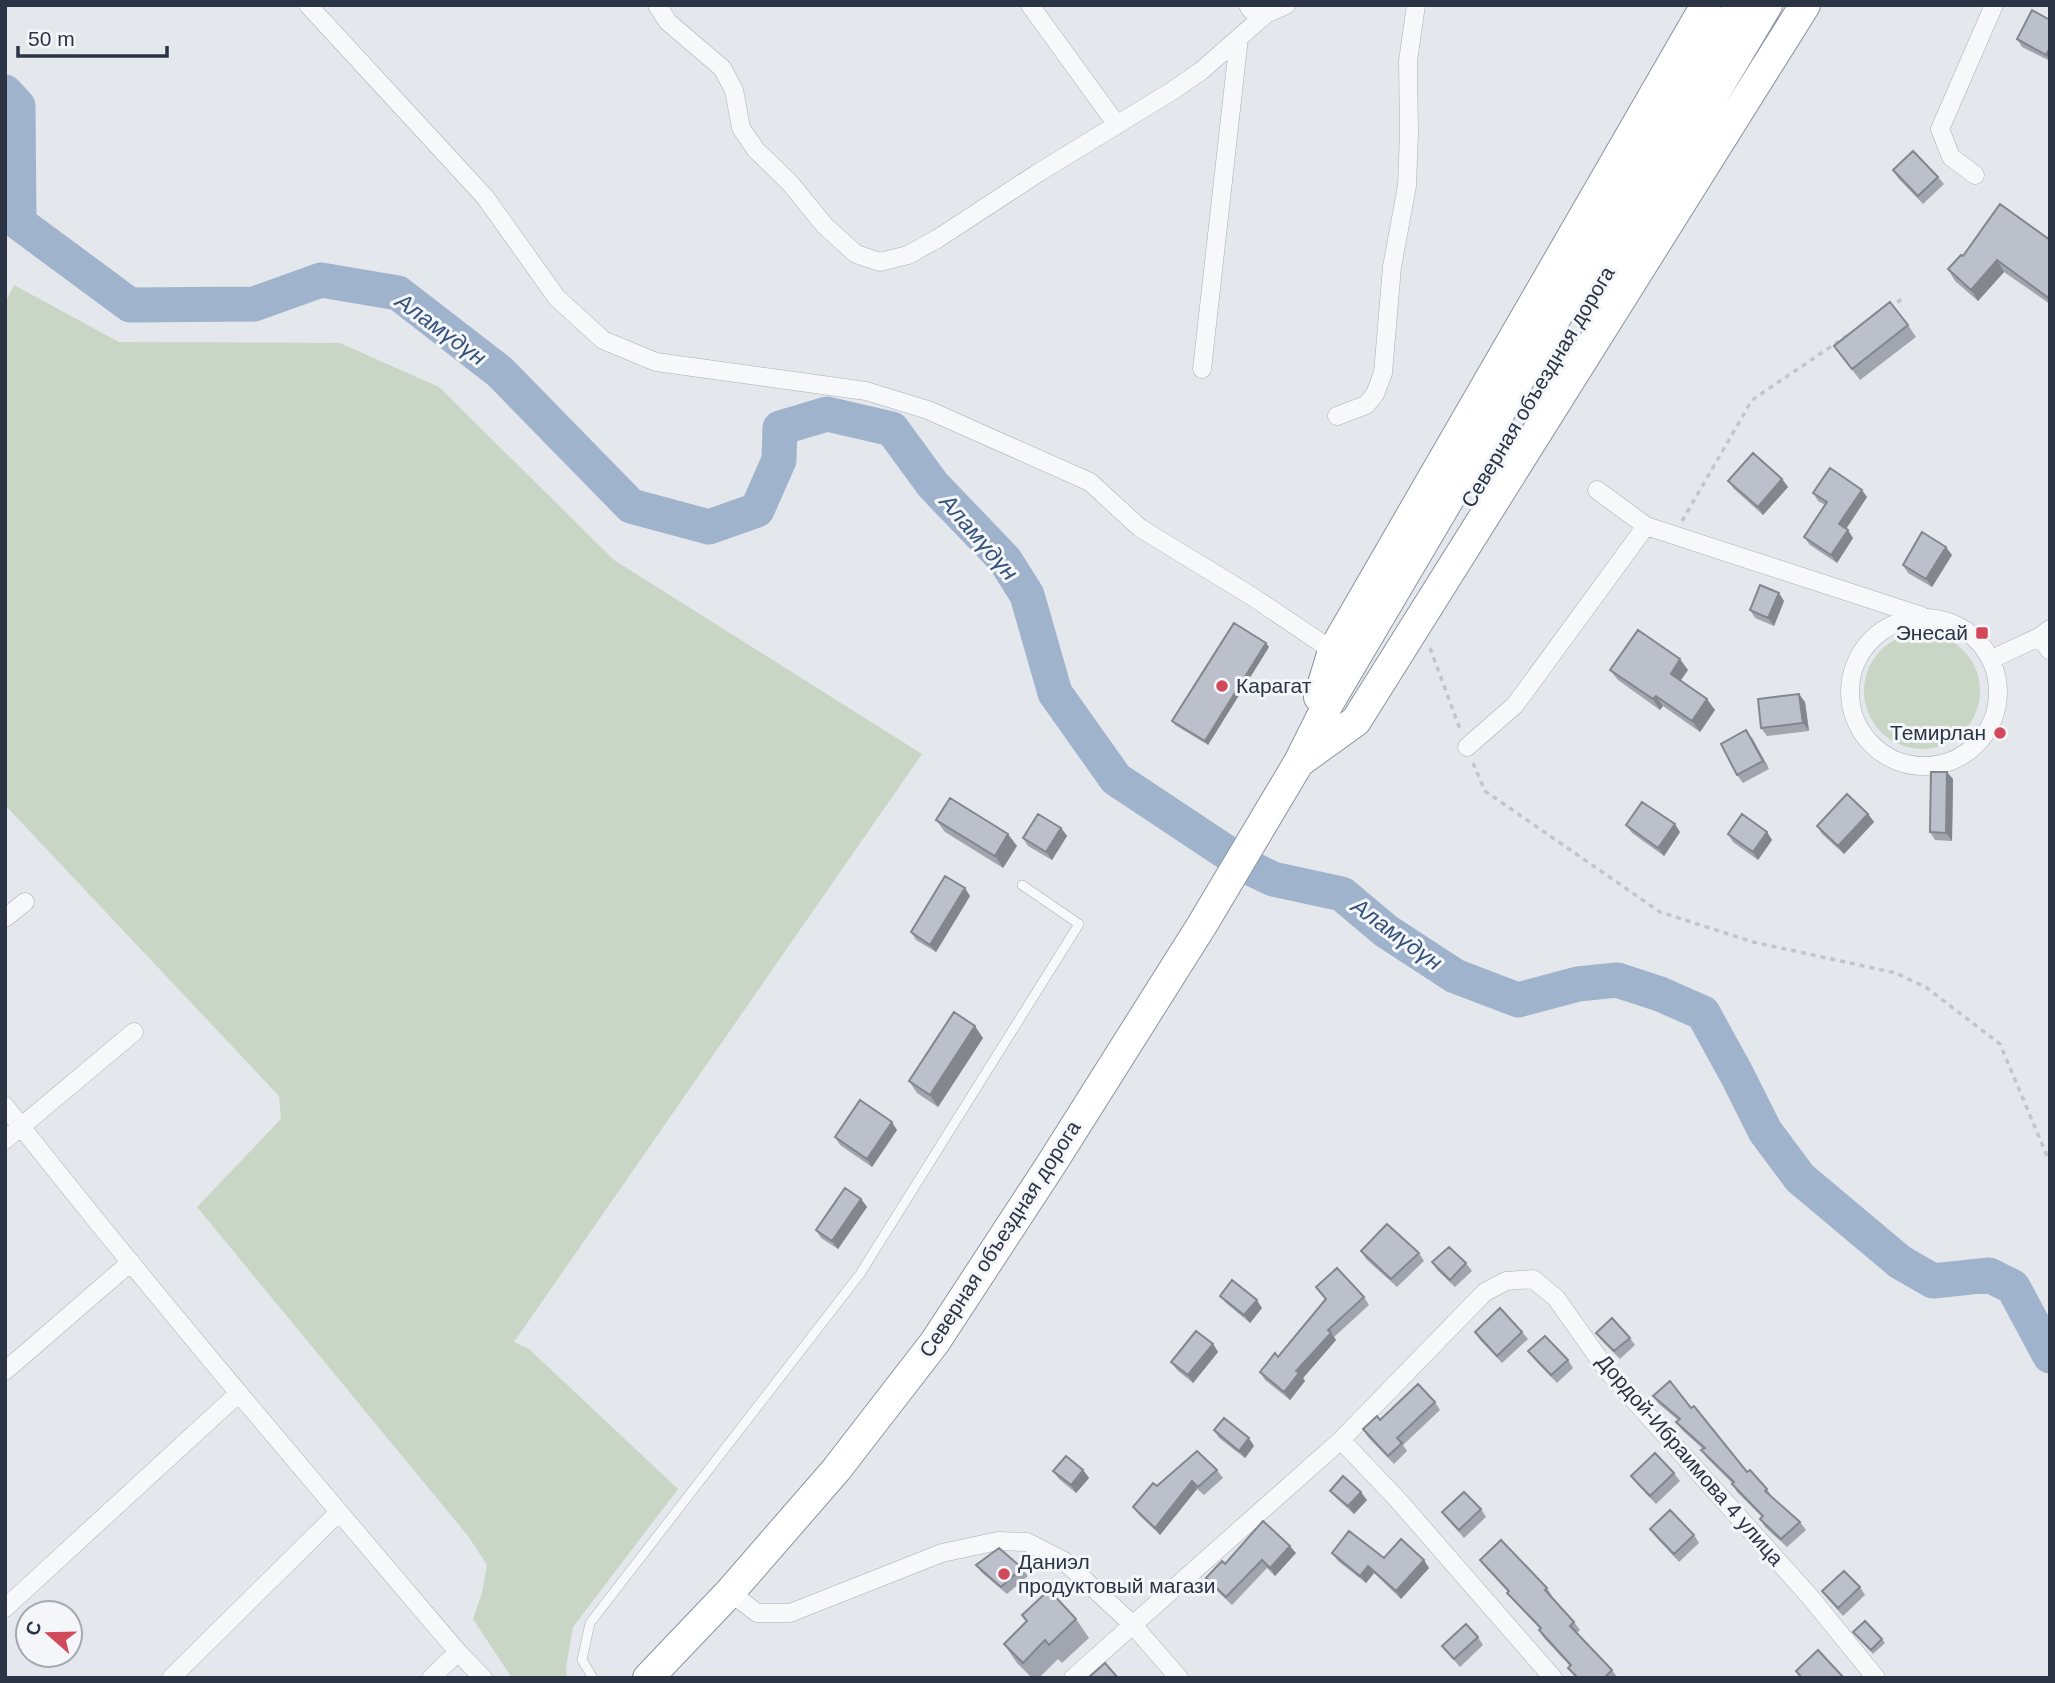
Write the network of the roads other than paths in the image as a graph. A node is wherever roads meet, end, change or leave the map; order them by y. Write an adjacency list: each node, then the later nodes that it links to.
1 (308, 5): 22 (street)
2 (657, 5): 14 (street)
3 (1031, 5): 14 (street)
4 (1248, 5): 12 (street)
5 (1286, 5): 12 (street)
6 (1416, 5): 17 (street)
7 (1706, 5): 22 (highway)
8 (1740, 5): 25 (highway, Северная объездная дорога)
9 (1767, 5): 25 (highway, Северная объездная дорога)
10 (1805, 5): 25 (highway)
11 (1994, 5): 15 (street)
12 (1266, 14): 13 (street)
13 (1239, 38): 14 (street); 16 (street)
14 (1117, 125)
15 (1975, 175)
16 (1202, 369)
17 (1337, 416)
18 (1597, 490): 19 (street)
19 (1646, 526): 20 (street); 24 (street)
20 (1923, 617): 23 (street); 23 (street)
21 (2046, 639): 23 (street)
22 (1333, 651): 25 (highway)
23 (1992, 659)
24 (1467, 747)
25 (1294, 772): 38 (highway, Северная объездная дорога)
26 (1022, 885): 45 (lane)
27 (25, 901): 28 (street)
28 (5, 918)
29 (134, 1032): 31 (street)
30 (5, 1106): 31 (street)
31 (21, 1126): 32 (street); 33 (street)
32 (5, 1140)
33 (131, 1262): 34 (street); 35 (street)
34 (5, 1371)
35 (239, 1393): 37 (street); 39 (street)
36 (1341, 1440): 40 (street, Дордой-Ибраимова 4 улица); 49 (street); 50 (street, Дордой-Ибраимова 4 улица)
37 (339, 1513): 41 (street); 42 (street)
38 (730, 1592): 40 (street); 46 (highway, Северная объездная дорога)
39 (5, 1608)
40 (1132, 1625): 47 (street, Дордой-Ибраимова 4 улица); 48 (street)
41 (458, 1652): 43 (street); 44 (street)
42 (171, 1678)
43 (431, 1678)
44 (483, 1678)
45 (593, 1678)
46 (648, 1678)
47 (1073, 1678)
48 (1179, 1678)
49 (1553, 1678)
50 (1876, 1678)

